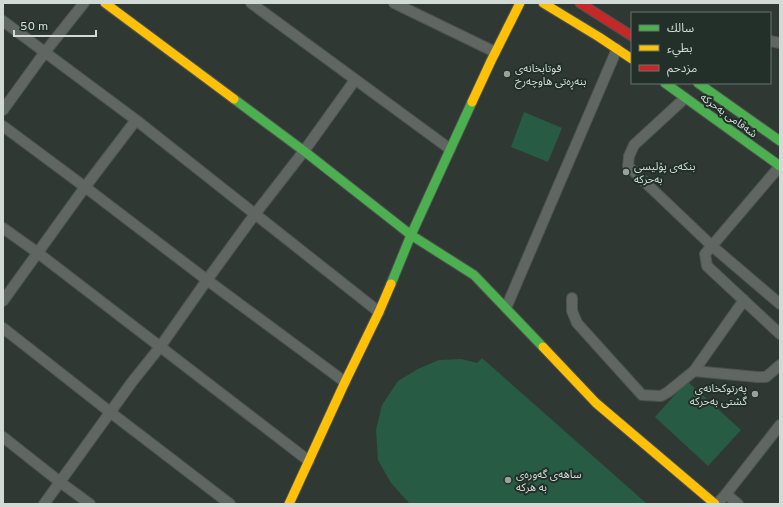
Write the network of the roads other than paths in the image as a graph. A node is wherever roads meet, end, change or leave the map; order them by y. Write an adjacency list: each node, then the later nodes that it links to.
1 (84, 3): 13 (street)
2 (105, 3): 26 (street)
3 (251, 3): 16 (street)
4 (394, 3): 14 (street)
5 (520, 3): 14 (street)
6 (543, 3): 12 (street)
7 (580, 3): 9 (street)
8 (3, 21): 13 (street)
9 (617, 26): 10 (street); 11 (street)
10 (631, 26)
11 (631, 35)
12 (617, 49): 15 (street); 39 (street)
13 (45, 52): 20 (street); 22 (street)
14 (496, 52): 25 (street)
15 (631, 59)
16 (356, 80): 25 (street); 26 (street)
17 (666, 84): 19 (street, شەقامی بەحرکە)
18 (699, 84): 21 (street, شەقامی بەحرکە)
19 (685, 98): 21 (street, شەقامی بەحرکە); 32 (street)
20 (3, 110)
21 (725, 114): 24 (street, شەقامی بەحرکە); 27 (street, شەقامی بەحرکە)
22 (136, 120): 28 (street); 29 (street)
23 (3, 126): 28 (street)
24 (780, 141)
25 (450, 149): 31 (street)
26 (304, 151): 29 (street); 31 (street)
27 (780, 166): 32 (street)
28 (85, 187): 33 (street); 34 (street)
29 (255, 214): 34 (street); 40 (street)
30 (3, 228): 33 (street)
31 (411, 235): 39 (street); 40 (street)
32 (712, 246): 36 (street); 38 (street)
33 (38, 253): 37 (street); 43 (street)
34 (207, 280): 43 (street); 46 (street)
35 (572, 298): 45 (street)
36 (744, 300): 42 (street); 45 (street)
37 (3, 301)
38 (780, 304)
39 (506, 308): 57 (street)
40 (379, 312): 46 (street)
41 (3, 328): 47 (street)
42 (780, 334)
43 (160, 347): 47 (street); 50 (street)
44 (780, 365): 45 (street)
45 (694, 371)
46 (345, 382): 50 (street)
47 (110, 412): 51 (street); 55 (street)
48 (779, 430): 52 (street)
49 (3, 437): 51 (street)
50 (308, 461): 56 (street)
51 (60, 482): 53 (street); 54 (street)
52 (726, 494): 57 (street); 58 (street)
53 (44, 504)
54 (90, 504)
55 (230, 504)
56 (289, 504)
57 (716, 504)
58 (738, 504)

